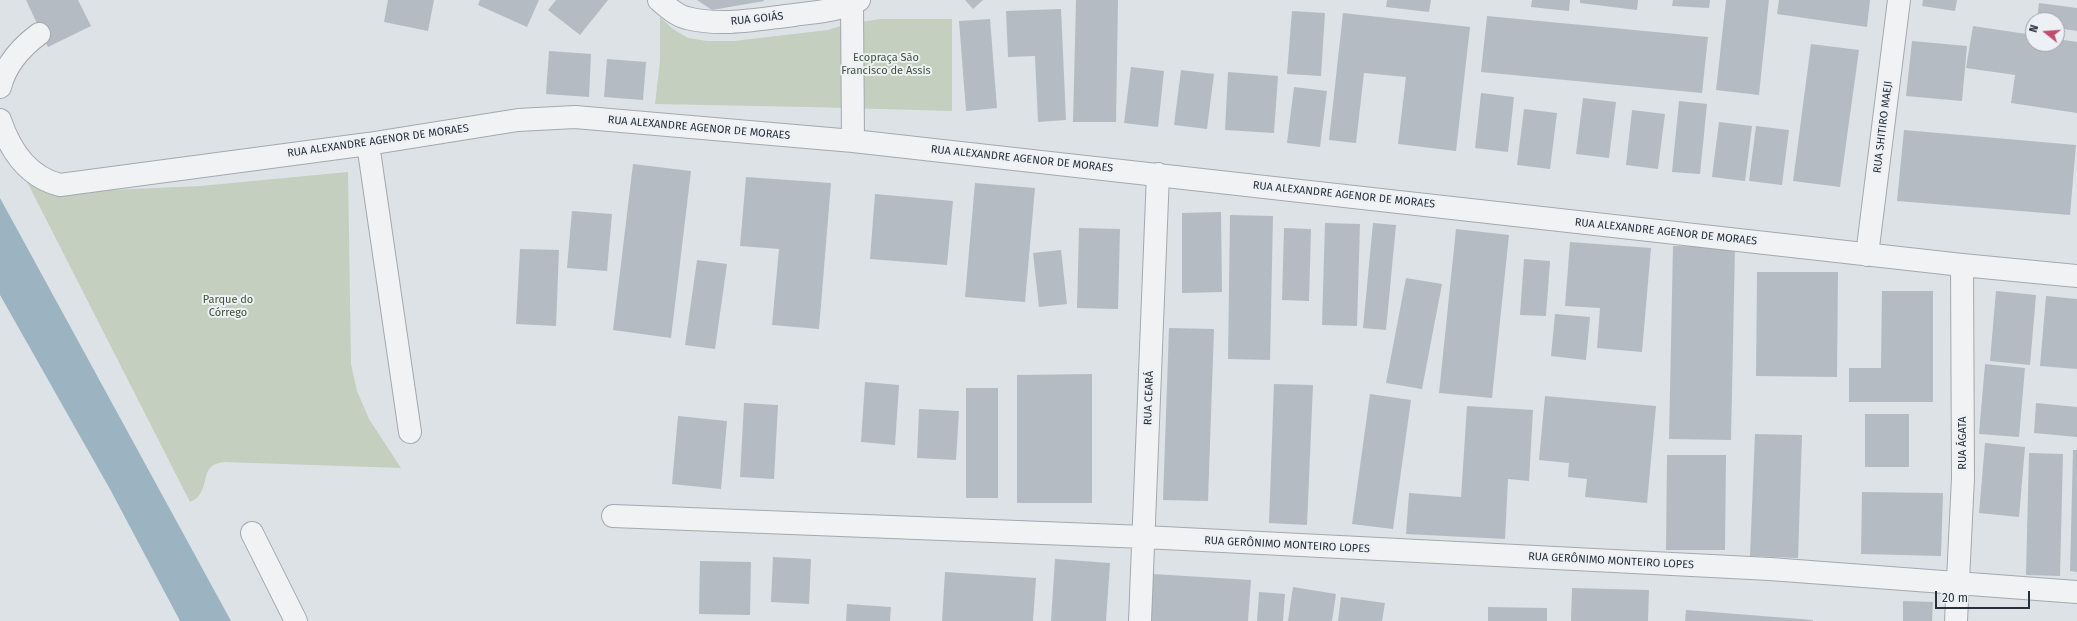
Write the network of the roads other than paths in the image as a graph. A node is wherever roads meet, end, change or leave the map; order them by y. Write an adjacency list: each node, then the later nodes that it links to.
1 (659, 0): 3 (street, RUA GOIÁS)
2 (1899, 0): 10 (street, RUA SHITIRO MAEJI)
3 (855, 2): 7 (street)
4 (39, 34): 5 (street)
5 (0, 87)
6 (0, 120): 8 (street, RUA ALEXANDRE AGENOR DE MORAES)
7 (853, 141): 8 (street, RUA ALEXANDRE AGENOR DE MORAES); 9 (street, RUA ALEXANDRE AGENOR DE MORAES)
8 (368, 144): 13 (street)
9 (1158, 174): 10 (street, RUA ALEXANDRE AGENOR DE MORAES); 16 (street, RUA CEARÁ)
10 (1866, 255): 11 (street, RUA ALEXANDRE AGENOR DE MORAES)
11 (1962, 266): 12 (street, RUA ALEXANDRE AGENOR DE MORAES); 17 (street, RUA ÁGATA)
12 (2077, 276)
13 (410, 432)
14 (613, 516): 16 (street, RUA GERÔNIMO MONTEIRO LOPES)
15 (252, 533): 19 (street)
16 (1144, 537): 17 (street, RUA GERÔNIMO MONTEIRO LOPES); 20 (street, RUA CEARÁ)
17 (1958, 582): 18 (street, RUA GERÔNIMO MONTEIRO LOPES); 21 (street, RUA ÁGATA)
18 (2077, 592)
19 (296, 621)
20 (1140, 621)
21 (1956, 621)

